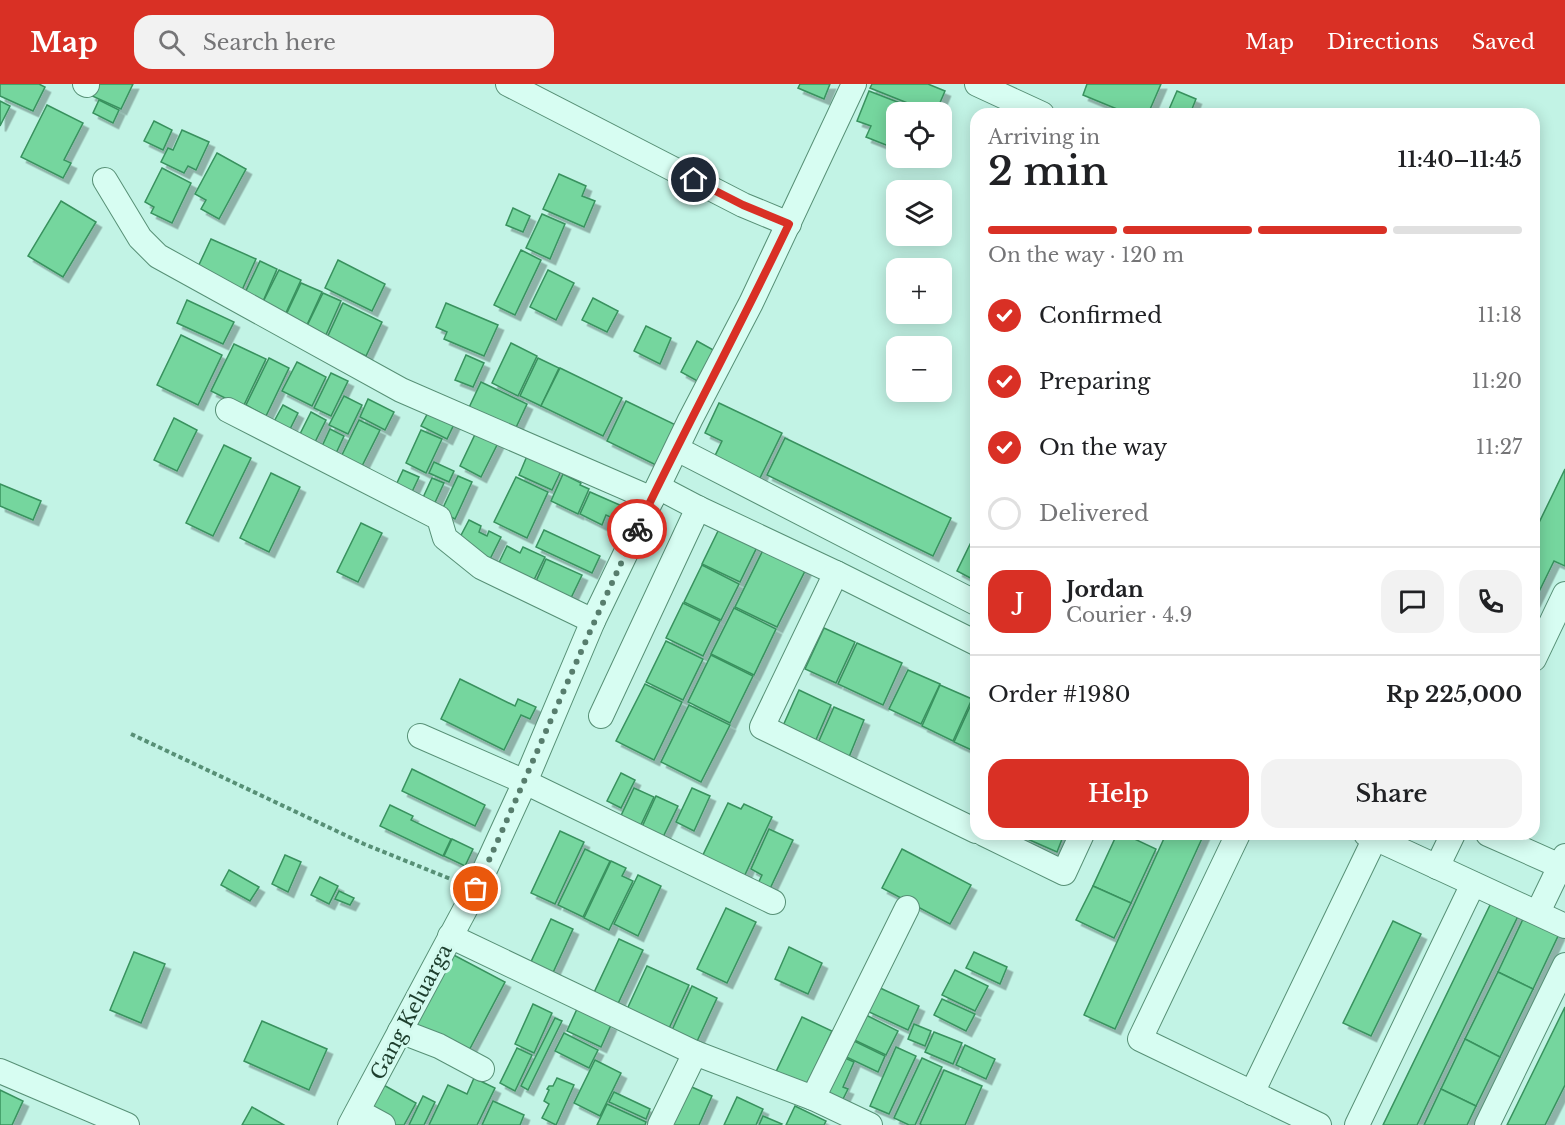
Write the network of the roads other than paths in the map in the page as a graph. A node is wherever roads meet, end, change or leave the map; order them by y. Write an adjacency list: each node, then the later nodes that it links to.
1 (508, 84): 6 (street)
2 (854, 84): 6 (street, Gang Keluarga)
3 (977, 84): 4 (street)
4 (1029, 108)
5 (105, 180): 9 (street)
6 (789, 224): 8 (street, Gang Keluarga)
7 (228, 410): 14 (street)
8 (677, 449): 9 (street, Gang Keluarga); 13 (street)
9 (655, 493): 10 (street); 14 (street, Gang Keluarga)
10 (698, 508): 11 (street); 17 (street)
11 (836, 573): 15 (street); 20 (street)
12 (1564, 598): 16 (street)
13 (970, 600)
14 (593, 621): 19 (street, Gang Keluarga)
15 (970, 640)
16 (1540, 647)
17 (601, 716)
18 (420, 736): 19 (street)
19 (525, 782): 31 (street); 35 (street, Gang Keluarga)
20 (970, 828)
21 (996, 840): 22 (street)
22 (1079, 840)
23 (1235, 840): 41 (street)
24 (1371, 840): 41 (street)
25 (1383, 840): 29 (street)
26 (1450, 840): 29 (street)
27 (1505, 840): 28 (street)
28 (1563, 861): 33 (street)
29 (1437, 867): 30 (street)
30 (1473, 884): 33 (street); 49 (street)
31 (773, 902)
32 (907, 908): 42 (street)
33 (1538, 912): 34 (street)
34 (1565, 926)
35 (450, 936): 37 (street, Gang Keluarga); 38 (street)
36 (1565, 965): 50 (street)
37 (400, 1031): 39 (street); 43 (street, Gang Keluarga)
38 (695, 1053): 42 (street); 46 (street)
39 (482, 1069)
40 (0, 1071): 44 (street)
41 (1252, 1093): 48 (street)
42 (813, 1098): 47 (street)
43 (354, 1118): 45 (street)
44 (127, 1125)
45 (383, 1125)
46 (660, 1125)
47 (870, 1125)
48 (1319, 1125)
49 (1357, 1125)
50 (1487, 1125)

